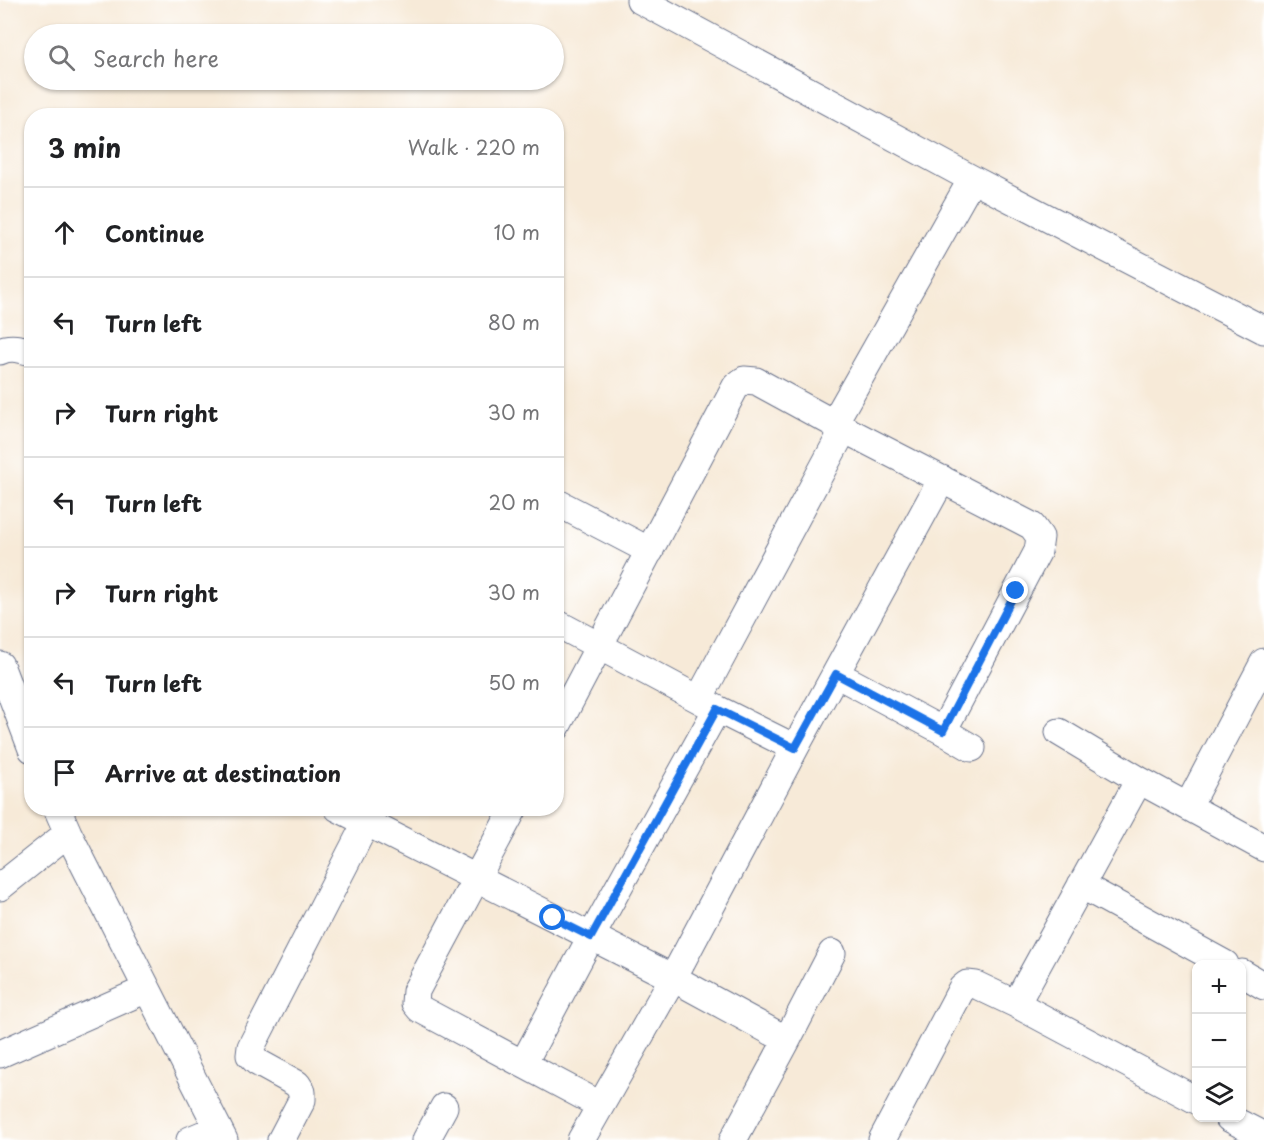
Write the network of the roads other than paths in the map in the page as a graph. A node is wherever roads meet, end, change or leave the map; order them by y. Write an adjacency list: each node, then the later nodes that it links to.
1 (640, 0): 2 (street)
2 (972, 179): 3 (street); 6 (street)
3 (1264, 330)
4 (24, 350): 5 (street)
5 (0, 351)
6 (839, 426): 7 (street); 9 (street); 15 (street)
7 (942, 479): 14 (street); 18 (street)
8 (564, 506): 9 (street)
9 (650, 550): 11 (street)
10 (564, 627): 11 (street)
11 (600, 646): 15 (street); 16 (street)
12 (1264, 662): 23 (street)
13 (0, 665): 17 (street)
14 (836, 674): 18 (street); 20 (street)
15 (708, 704): 20 (street); 33 (street)
16 (564, 713)
17 (24, 726)
18 (943, 731): 21 (street)
19 (1059, 732): 22 (street)
20 (795, 748): 37 (street)
21 (972, 748)
22 (1139, 780): 23 (street); 31 (street)
23 (1188, 806): 29 (street)
24 (61, 816): 28 (street)
25 (353, 816): 27 (street)
26 (510, 816): 30 (street)
27 (366, 823): 30 (street); 51 (street)
28 (68, 833): 32 (street); 39 (street)
29 (1264, 848)
30 (477, 879): 33 (street); 43 (street)
31 (1081, 885): 35 (street); 40 (street)
32 (0, 887)
33 (591, 937): 37 (street); 43 (street)
34 (832, 953): 41 (street)
35 (1218, 960)
36 (1246, 976): 38 (street)
37 (673, 978): 41 (street); 45 (street)
38 (1264, 986)
39 (147, 989): 42 (street); 48 (street)
40 (1016, 1004): 44 (street); 55 (street)
41 (787, 1040): 54 (street)
42 (0, 1054)
43 (523, 1064): 45 (street)
44 (1192, 1097)
45 (600, 1105): 53 (street)
46 (444, 1107): 52 (street)
47 (1236, 1122): 49 (street)
48 (221, 1134): 50 (street)
49 (1264, 1136)
50 (190, 1140)
51 (280, 1140)
52 (426, 1140)
53 (581, 1140)
54 (733, 1140)
55 (882, 1140)

